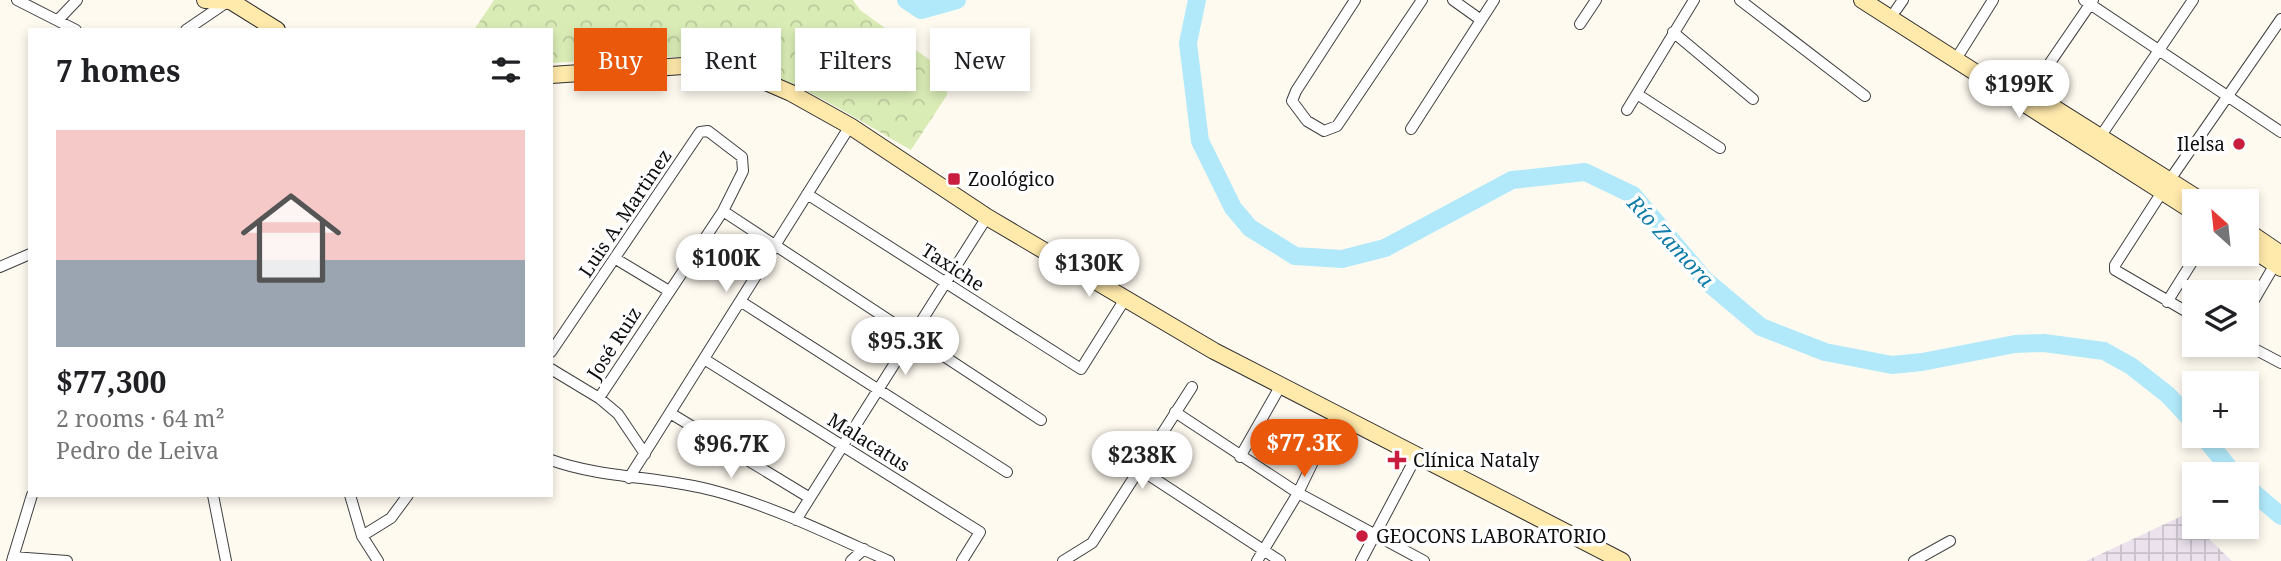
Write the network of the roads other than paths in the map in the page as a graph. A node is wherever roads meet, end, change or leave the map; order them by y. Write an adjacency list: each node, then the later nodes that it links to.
1 (17, 0): 19 (street)
2 (77, 0): 19 (street)
3 (205, 0): 4 (main road)
4 (229, 0): 23 (street); 24 (main road)
5 (1355, 0): 6 (street)
6 (1422, 0)
7 (1453, 0): 20 (street)
8 (1494, 0): 20 (street)
9 (1596, 0): 21 (street)
10 (1694, 0): 25 (street)
11 (1740, 0): 31 (street)
12 (1862, 0): 27 (main road)
13 (1881, 0): 17 (main road)
14 (1993, 0): 27 (street)
15 (2193, 0): 26 (street)
16 (2089, 1): 26 (street); 29 (street)
17 (1899, 5): 27 (main road)
18 (2281, 19): 32 (street)
19 (58, 20): 22 (street)
20 (1481, 20): 36 (street)
21 (1580, 24)
22 (72, 28)
23 (189, 28)
24 (274, 28)
25 (1673, 32): 30 (street); 33 (street)
26 (2159, 50): 32 (street); 38 (street)
27 (1959, 55): 29 (main road); 38 (main road)
28 (553, 75): 35 (main road)
29 (2029, 92): 38 (main road)
30 (1637, 94): 34 (street); 39 (street)
31 (1865, 96)
32 (2227, 96): 37 (street); 41 (street)
33 (1753, 99)
34 (1627, 110)
35 (850, 126): 43 (street); 46 (main road)
36 (1411, 129)
37 (2281, 132)
38 (2104, 144): 41 (main road)
39 (1720, 148)
40 (744, 164): 45 (street, José Ruiz); 51 (street, Luis A. Martinez)
41 (2165, 186): 42 (main road); 44 (main road); 60 (street)
42 (2182, 193)
43 (807, 194): 48 (street); 55 (street, Taxiche)
44 (2182, 201)
45 (723, 211): 48 (street); 56 (street, José Ruiz)
46 (987, 217): 55 (street); 58 (main road)
47 (2259, 243): 52 (main road)
48 (775, 245): 59 (street); 62 (street)
49 (2259, 252): 52 (main road)
50 (28, 255): 54 (street)
51 (616, 259): 56 (street); 63 (street, Luis A. Martinez)
52 (2279, 262): 57 (street)
53 (2190, 266): 60 (street)
54 (0, 267)
55 (946, 283): 58 (street, Taxiche); 62 (street)
56 (669, 291): 71 (street, José Ruiz)
57 (2259, 293)
58 (1125, 299): 68 (main road)
59 (740, 301): 65 (street); 70 (street)
60 (2168, 302): 61 (street)
61 (2182, 310)
62 (912, 336): 70 (street); 75 (street)
63 (553, 349)
64 (2259, 351): 66 (street)
65 (704, 359): 74 (street); 76 (street, Malacatus)
66 (2281, 363)
67 (553, 370): 71 (street)
68 (1281, 385): 73 (main road); 79 (street)
69 (1192, 387): 72 (street)
70 (878, 389): 76 (street); 82 (street)
71 (599, 398): 77 (street)
72 (1175, 412): 79 (street); 81 (street)
73 (1337, 412): 78 (main road); 84 (street)
74 (670, 413): 77 (street); 89 (street)
75 (1041, 420)
76 (843, 446): 89 (street); 102 (street, Malacatus)
77 (645, 454): 83 (street)
78 (1417, 455): 91 (street); 108 (main road)
79 (1240, 457): 84 (street)
80 (553, 460): 83 (street)
81 (1138, 468): 95 (street); 103 (street)
82 (1007, 472)
83 (629, 478): 90 (street)
84 (1298, 494): 91 (street); 95 (street)
85 (31, 497): 96 (street)
86 (213, 497): 98 (street)
87 (351, 497): 92 (street)
88 (407, 497): 92 (street)
89 (810, 498): 90 (street)
90 (796, 520): 94 (street)
91 (1376, 534): 106 (street); 107 (street)
92 (362, 536): 99 (street)
93 (1950, 541): 109 (street)
94 (864, 550): 100 (street); 101 (street)
95 (1264, 550): 104 (street); 105 (street)
96 (13, 559): 97 (street)
97 (67, 561)
98 (226, 561)
99 (378, 561)
100 (851, 561)
101 (889, 561)
102 (962, 561)
103 (1063, 561)
104 (1256, 561)
105 (1280, 561)
106 (1361, 561)
107 (1424, 561)
108 (1622, 561)
109 (1914, 561)

